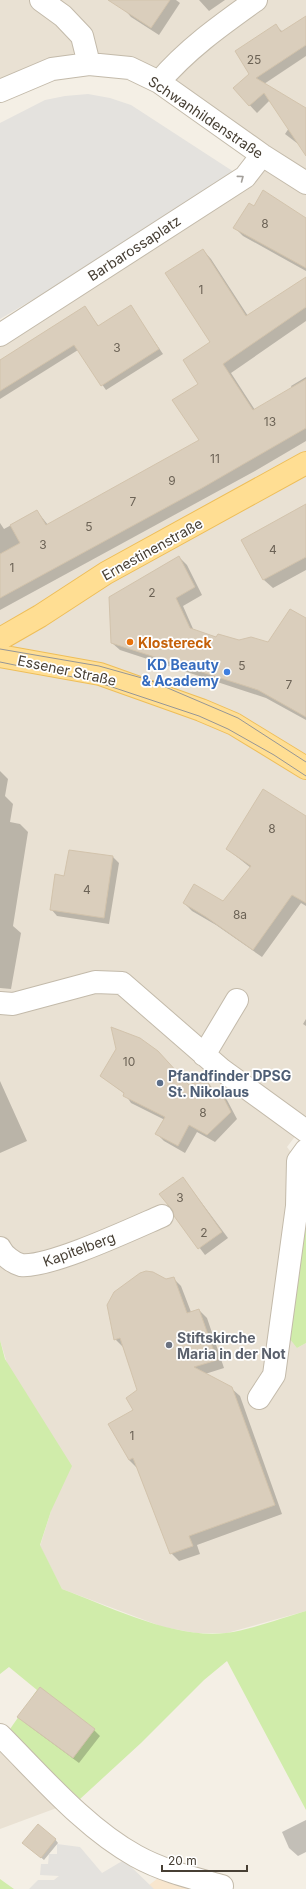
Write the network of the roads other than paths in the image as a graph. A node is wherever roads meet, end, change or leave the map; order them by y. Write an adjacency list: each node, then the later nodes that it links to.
1 (41, 0): 3 (street)
2 (256, 0): 4 (street)
3 (89, 64): 4 (street, Schwanhildenstraße); 5 (street)
4 (159, 82): 6 (street, Schwanhildenstraße)
5 (0, 91)
6 (262, 155): 7 (street, Schwanhildenstraße); 8 (street, Barbarossaplatz, one-way to 6)
7 (306, 182)
8 (0, 335)
9 (306, 463): 10 (main road, Ernestinenstraße)
10 (0, 639)
11 (0, 656): 12 (main road, Essener Straße)
12 (306, 768)
13 (237, 1000): 15 (street)
14 (0, 1003): 15 (street)
15 (204, 1054): 16 (street)
16 (306, 1131)
17 (306, 1150): 20 (street)
18 (162, 1216): 19 (street, Kapitelberg)
19 (0, 1248)
20 (259, 1398)
21 (0, 1735): 22 (street)
22 (222, 1886)

